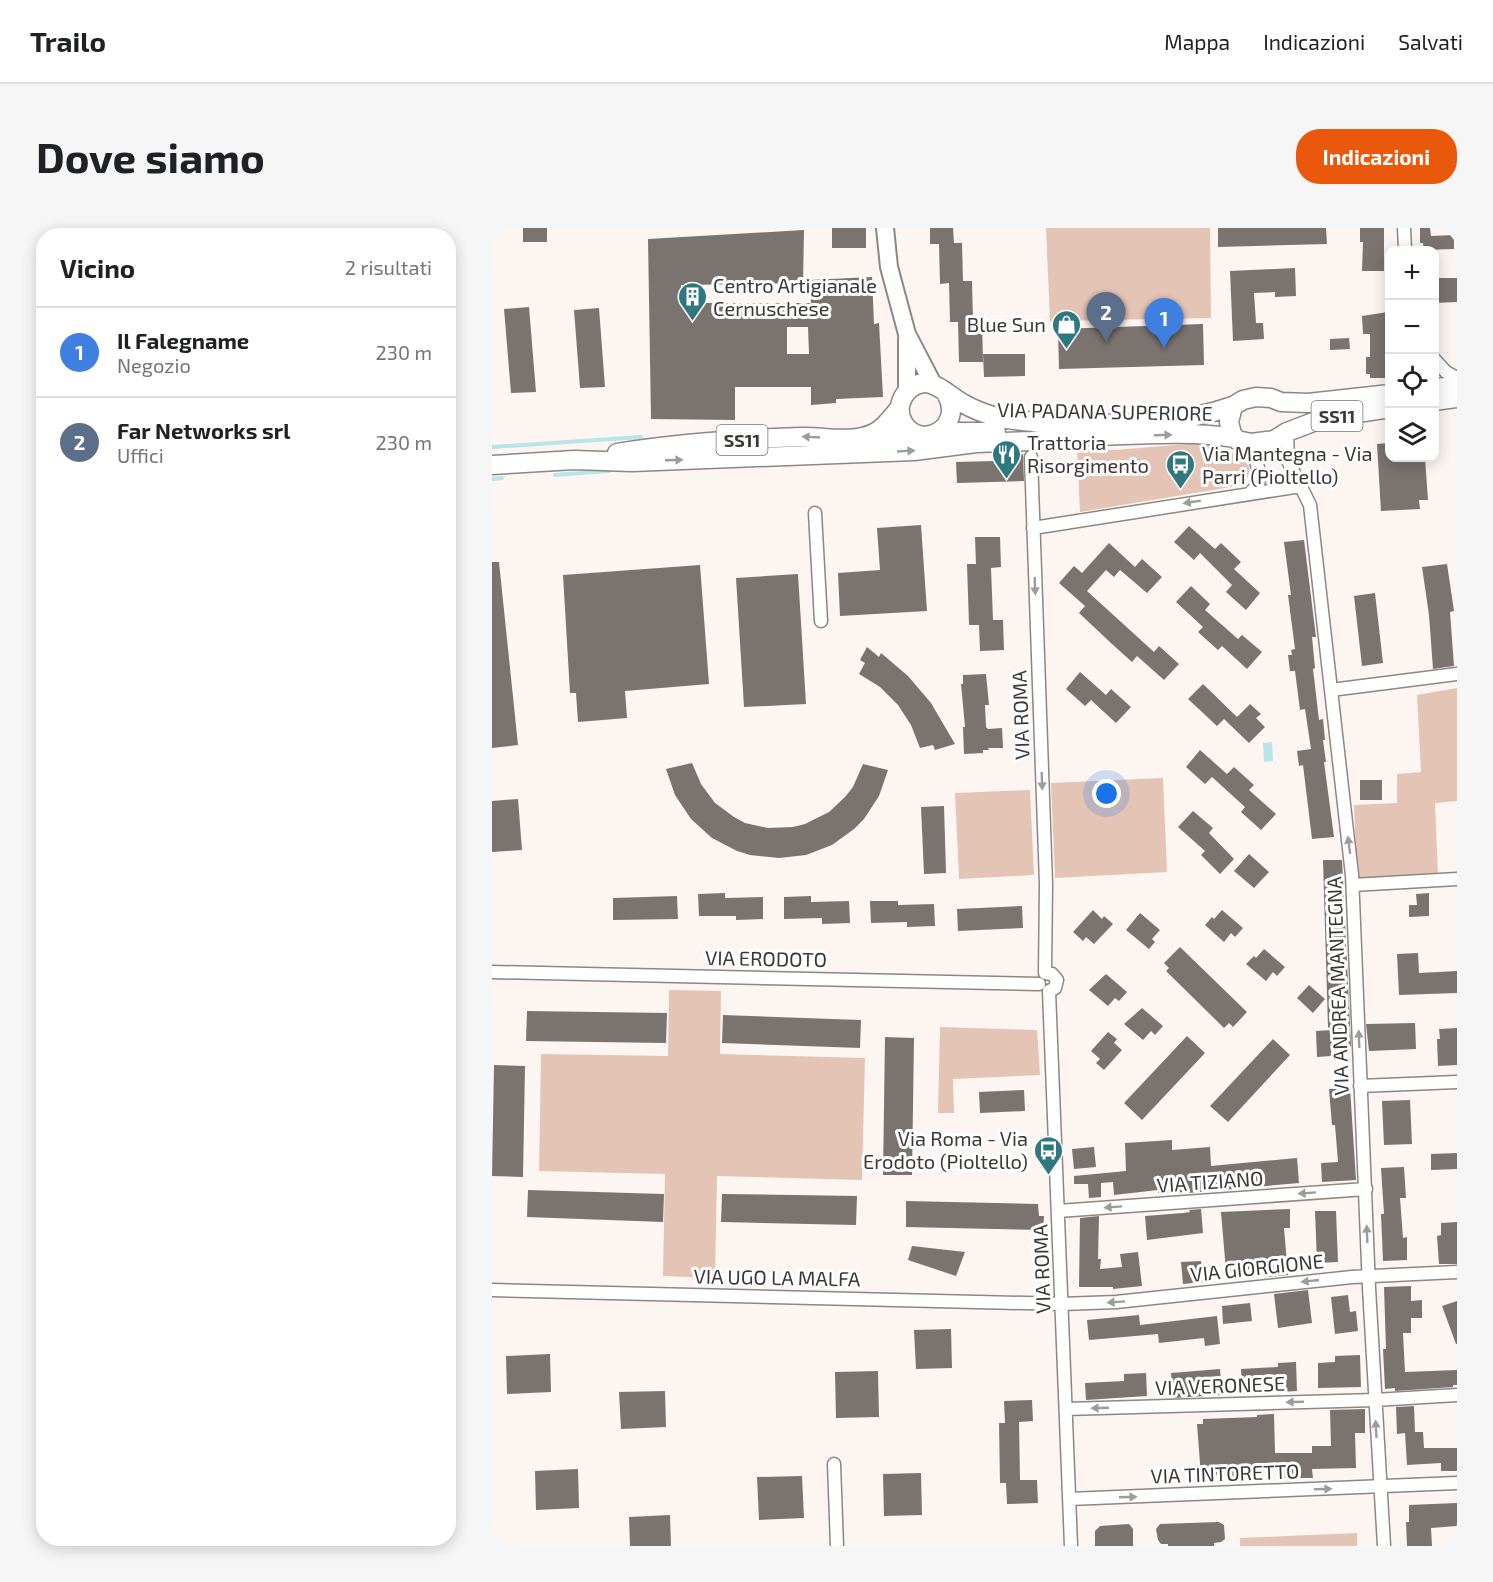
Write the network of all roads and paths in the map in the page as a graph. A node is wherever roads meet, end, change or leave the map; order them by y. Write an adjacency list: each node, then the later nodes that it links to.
1 (885, 228): 4 (street)
2 (1404, 228): 3 (street)
3 (1405, 246)
4 (907, 334): 9 (street); 13 (street)
5 (1439, 364): 6 (street)
6 (1457, 378)
7 (1457, 386): 8 (main road)
8 (1439, 388)
9 (940, 389): 13 (main road); 16 (main road, VIA PADANA SUPERIORE / SS11); 17 (main road)
10 (1385, 397): 15 (main road, SS11)
11 (1385, 398): 18 (main road, SS11)
12 (1457, 398): 14 (main road)
13 (903, 399): 19 (main road); 24 (main road, SS11, one-way to 24)
14 (1439, 400)
15 (1281, 402): 16 (main road, SS11); 18 (main road, SS11)
16 (1233, 406): 21 (main road)
17 (938, 432): 19 (main road, VIA PADANA SUPERIORE / SS11); 20 (main road, VIA PADANA SUPERIORE / SS11)
18 (1287, 432): 21 (main road, SS11); 26 (street, VIA ANDREA MANTEGNA)
19 (916, 434): 22 (main road, VIA PADANA SUPERIORE / SS11)
20 (1062, 436): 21 (main road, VIA PADANA SUPERIORE / SS11, one-way to 21); 22 (main road, SS11, one-way to 20)
21 (1241, 441): 27 (street)
22 (818, 455): 24 (main road, VIA PADANA SUPERIORE / SS11, one-way to 22)
23 (1031, 457): 29 (street, VIA ROMA)
24 (574, 460): 25 (main road, SS11)
25 (492, 465)
26 (1301, 486): 27 (street); 32 (street, VIA ANDREA MANTEGNA)
27 (1250, 493): 29 (street, one-way to 29)
28 (815, 513): 30 (street)
29 (1033, 528): 36 (street, VIA ROMA, one-way to 36)
30 (821, 621)
31 (1457, 674): 32 (street)
32 (1331, 690): 34 (street, VIA ANDREA MANTEGNA, one-way to 32)
33 (1457, 879): 34 (street)
34 (1353, 885): 38 (street, VIA ANDREA MANTEGNA, one-way to 34)
35 (492, 972): 36 (street, VIA ERODOTO)
36 (1044, 983): 40 (street, VIA ROMA)
37 (1457, 1082): 38 (street)
38 (1360, 1086): 39 (street, VIA ANDREA MANTEGNA)
39 (1366, 1189): 40 (street, VIA TIZIANO, one-way to 40); 42 (street, VIA ANDREA MANTEGNA, one-way to 39)
40 (1058, 1211): 44 (street, VIA ROMA)
41 (1457, 1272): 42 (street, VIA GIORGIONE)
42 (1368, 1275): 44 (street, VIA GIORGIONE, one-way to 44); 46 (street, VIA ANDREA MANTEGNA)
43 (492, 1290): 44 (street, VIA UGO LA MALFA)
44 (1062, 1304): 47 (street, VIA ROMA)
45 (1457, 1395): 46 (street, VIA VERONESE)
46 (1375, 1400): 47 (street, VIA VERONESE, one-way to 47); 50 (street, VIA ANDREA MANTEGNA, one-way to 46)
47 (1066, 1409): 51 (street, VIA ROMA)
48 (834, 1464): 52 (street)
49 (1457, 1483): 50 (street, VIA TINTORETTO)
50 (1382, 1487): 51 (street, VIA TINTORETTO, one-way to 50); 54 (street, VIA ANDREA MANTEGNA)
51 (1070, 1499): 53 (street, VIA ROMA)
52 (837, 1546)
53 (1071, 1546)
54 (1384, 1546)

